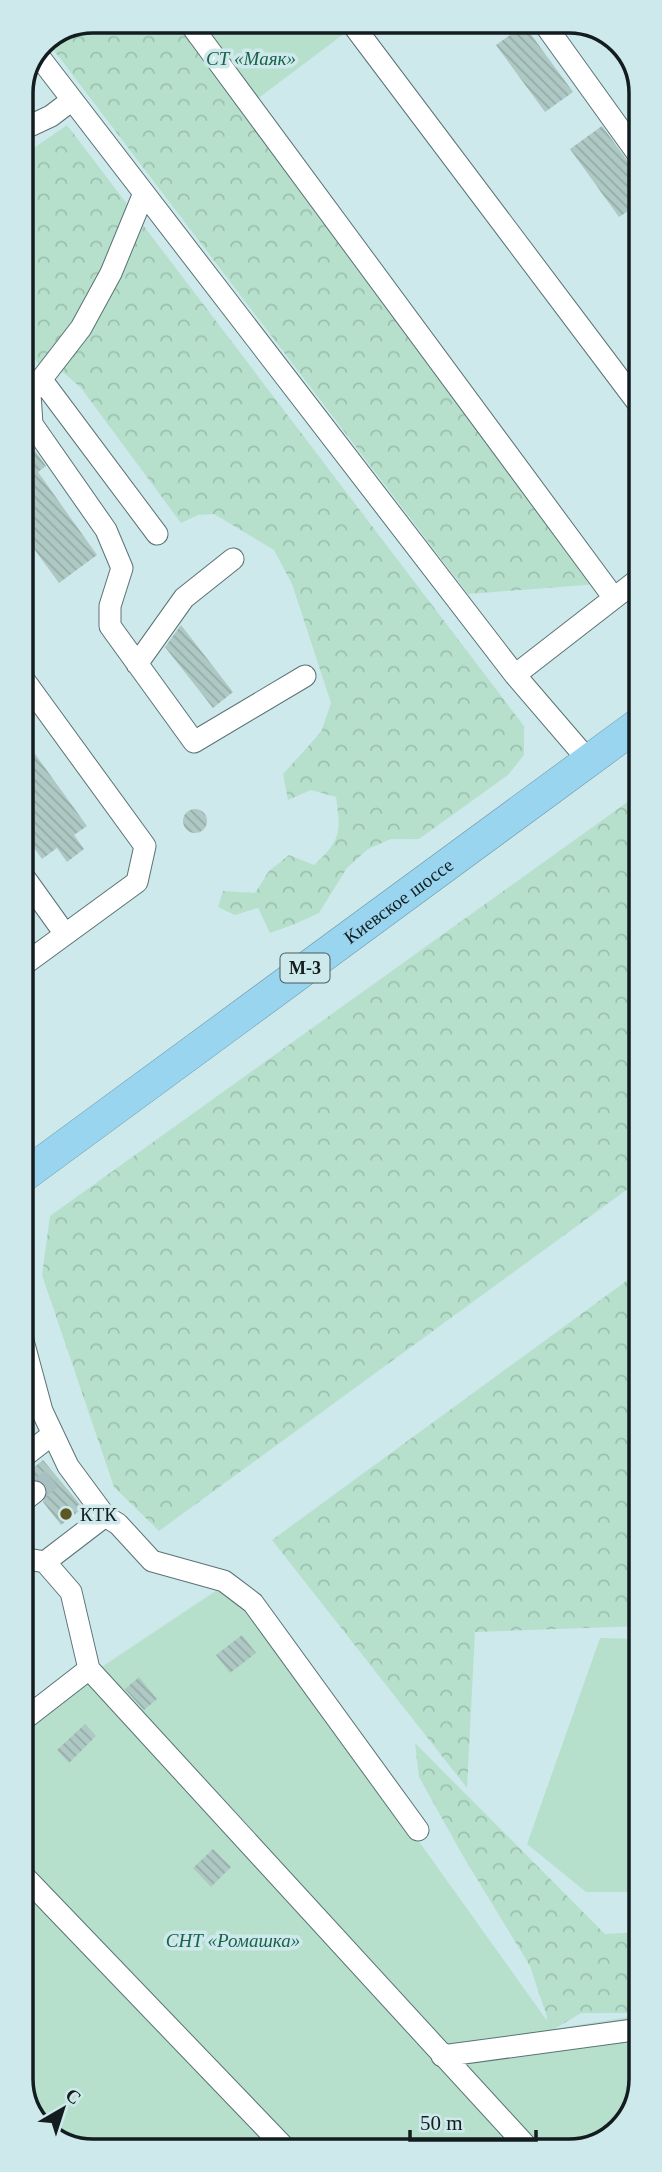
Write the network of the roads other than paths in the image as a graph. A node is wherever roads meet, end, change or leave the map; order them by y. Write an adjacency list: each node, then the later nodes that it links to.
1 (196, 33): 16 (street)
2 (359, 33): 11 (street)
3 (551, 33): 7 (street)
4 (42, 61): 5 (street)
5 (72, 100): 6 (street); 8 (street)
6 (33, 124)
7 (629, 142)
8 (144, 193): 9 (street); 18 (street)
9 (41, 379): 10 (street); 13 (street)
10 (33, 390)
11 (629, 391)
12 (33, 425): 17 (street)
13 (157, 534)
14 (233, 559): 17 (street)
15 (629, 586): 16 (street)
16 (614, 598): 18 (street)
17 (137, 664): 19 (street)
18 (515, 675): 22 (street)
19 (305, 676)
20 (33, 692): 24 (street)
21 (629, 731): 22 (highway, Киевское шоссе / М-3)
22 (588, 760): 26 (highway, Киевское шоссе / М-3)
23 (33, 889): 24 (street)
24 (65, 934): 25 (street)
25 (33, 958)
26 (33, 1169)
27 (33, 1376): 28 (street)
28 (53, 1434): 29 (street); 30 (street)
29 (33, 1449)
30 (105, 1516): 32 (street); 35 (street)
31 (33, 1560): 32 (street)
32 (45, 1562): 33 (street)
33 (89, 1669): 34 (street); 38 (street)
34 (33, 1712)
35 (418, 1830)
36 (33, 1885): 39 (street)
37 (629, 2031): 38 (street)
38 (442, 2056): 40 (street)
39 (276, 2139)
40 (520, 2139)

